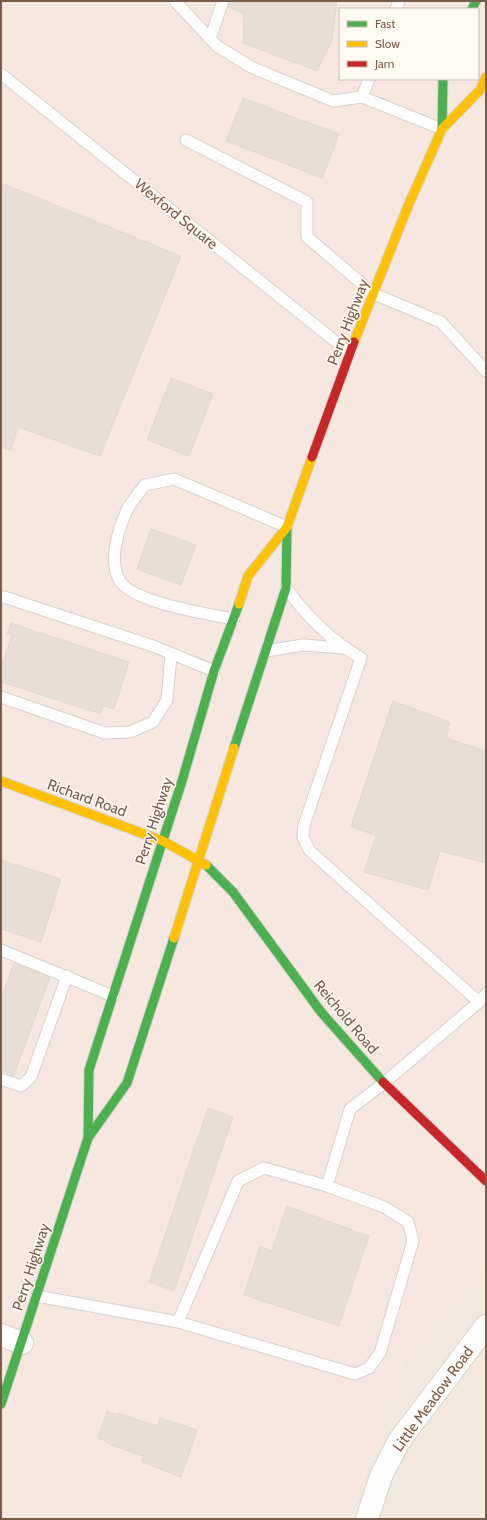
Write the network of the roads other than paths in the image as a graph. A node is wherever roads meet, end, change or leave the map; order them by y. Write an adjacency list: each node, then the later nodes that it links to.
1 (175, 1): 3 (lane)
2 (223, 1): 3 (lane)
3 (210, 39): 8 (lane)
4 (1, 74): 12 (lane, Wexford Square)
5 (486, 77): 9 (main road, Perry Highway)
6 (369, 80): 8 (lane)
7 (443, 80): 9 (main road, Perry Highway)
8 (362, 97): 9 (lane)
9 (442, 129): 11 (main road, Perry Highway)
10 (186, 140): 11 (lane)
11 (374, 294): 12 (main road, Perry Highway); 13 (lane)
12 (350, 353): 14 (main road, Perry Highway)
13 (486, 371)
14 (287, 527): 15 (main road, Perry Highway); 17 (main road, Perry Highway); 17 (lane)
15 (286, 588): 18 (lane); 19 (main road, Perry Highway)
16 (2, 599): 20 (lane)
17 (234, 619): 21 (main road, Perry Highway)
18 (344, 648): 19 (lane); 29 (lane)
19 (266, 652): 25 (main road, Perry Highway)
20 (171, 655): 21 (lane); 22 (lane)
21 (214, 671): 24 (main road, Perry Highway)
22 (1, 697)
23 (1, 781): 24 (main road, Richard Road)
24 (163, 841): 25 (main road, Richard Road); 28 (main road, Perry Highway)
25 (198, 860): 31 (main road, Reichold Road); 32 (main road, Perry Highway)
26 (1, 950): 27 (lane)
27 (67, 976): 28 (lane); 30 (lane)
28 (113, 996): 32 (main road, Perry Highway)
29 (483, 998): 31 (lane)
30 (1, 1079)
31 (384, 1082): 33 (main road, Reichold Road); 34 (lane)
32 (88, 1138): 35 (main road, Perry Highway)
33 (486, 1181)
34 (327, 1186): 36 (lane); 36 (lane)
35 (37, 1296): 36 (lane); 39 (main road, Perry Highway)
36 (178, 1322)
37 (486, 1326): 41 (street, Little Meadow Road)
38 (1, 1336): 39 (street)
39 (22, 1343): 40 (main road, Perry Highway)
40 (1, 1404)
41 (367, 1519)

